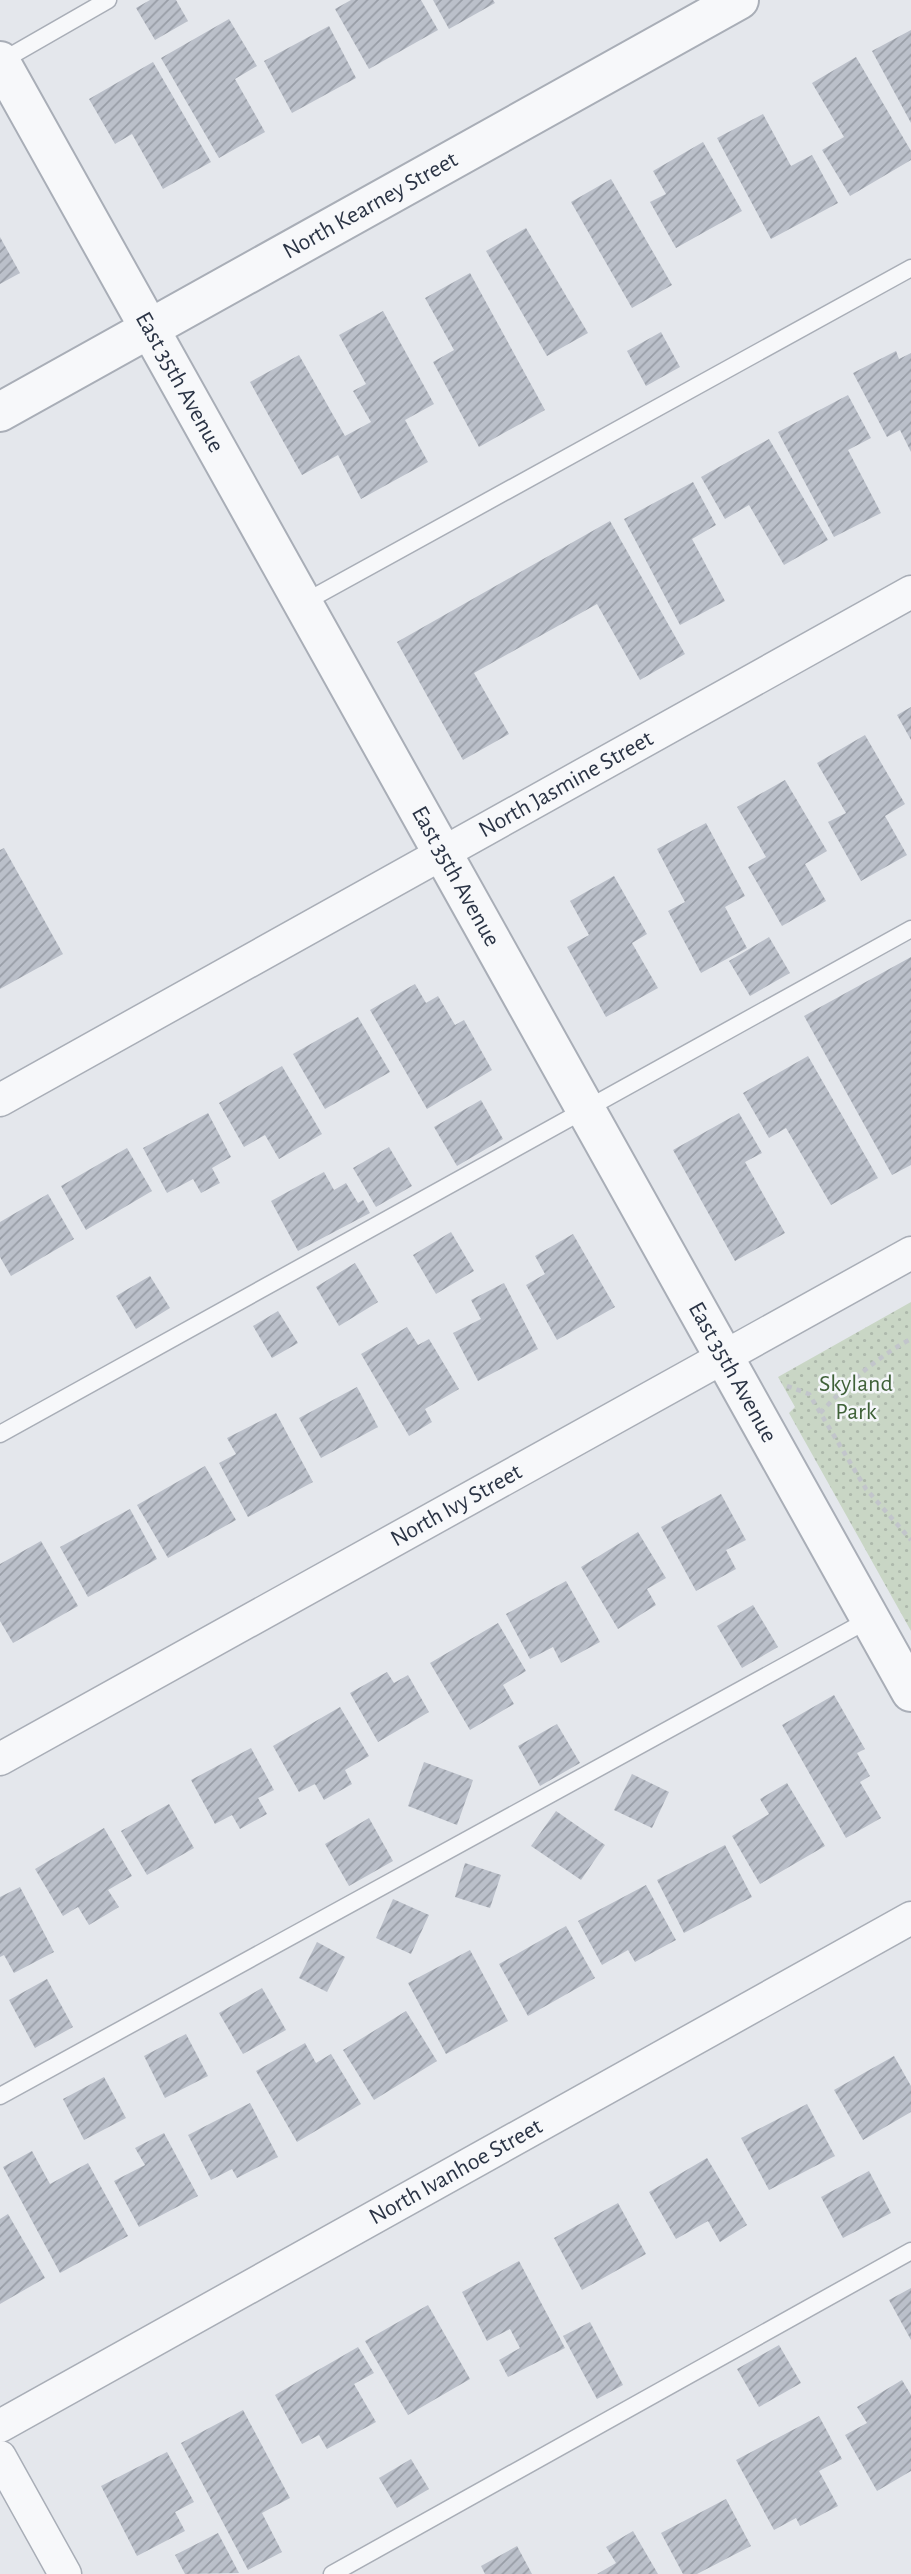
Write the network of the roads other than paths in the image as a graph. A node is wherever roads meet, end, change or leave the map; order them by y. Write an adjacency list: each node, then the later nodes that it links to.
1 (108, 0): 3 (lane)
2 (739, 0): 5 (street, North Kearney Street)
3 (0, 61): 5 (street, East 35th Avenue)
4 (911, 268): 8 (lane)
5 (150, 329): 6 (street, North Kearney Street); 8 (street, East 35th Avenue)
6 (0, 412)
7 (911, 592): 9 (street, North Jasmine Street)
8 (303, 603): 9 (street, East 35th Avenue)
9 (443, 854): 11 (street, North Jasmine Street); 12 (street, East 35th Avenue)
10 (911, 929): 12 (lane)
11 (0, 1100)
12 (586, 1110): 14 (street, East 35th Avenue); 15 (lane)
13 (911, 1254): 14 (street, North Ivy Street)
14 (724, 1357): 16 (street, East 35th Avenue); 18 (street, North Ivy Street)
15 (0, 1434)
16 (870, 1619): 17 (street, East 35th Avenue); 20 (lane)
17 (911, 1692)
18 (0, 1759)
19 (911, 1917): 22 (street, North Ivanhoe Street)
20 (0, 2096)
21 (911, 2251): 25 (lane)
22 (0, 2426)
23 (0, 2457): 24 (street)
24 (65, 2574)
25 (332, 2574)

